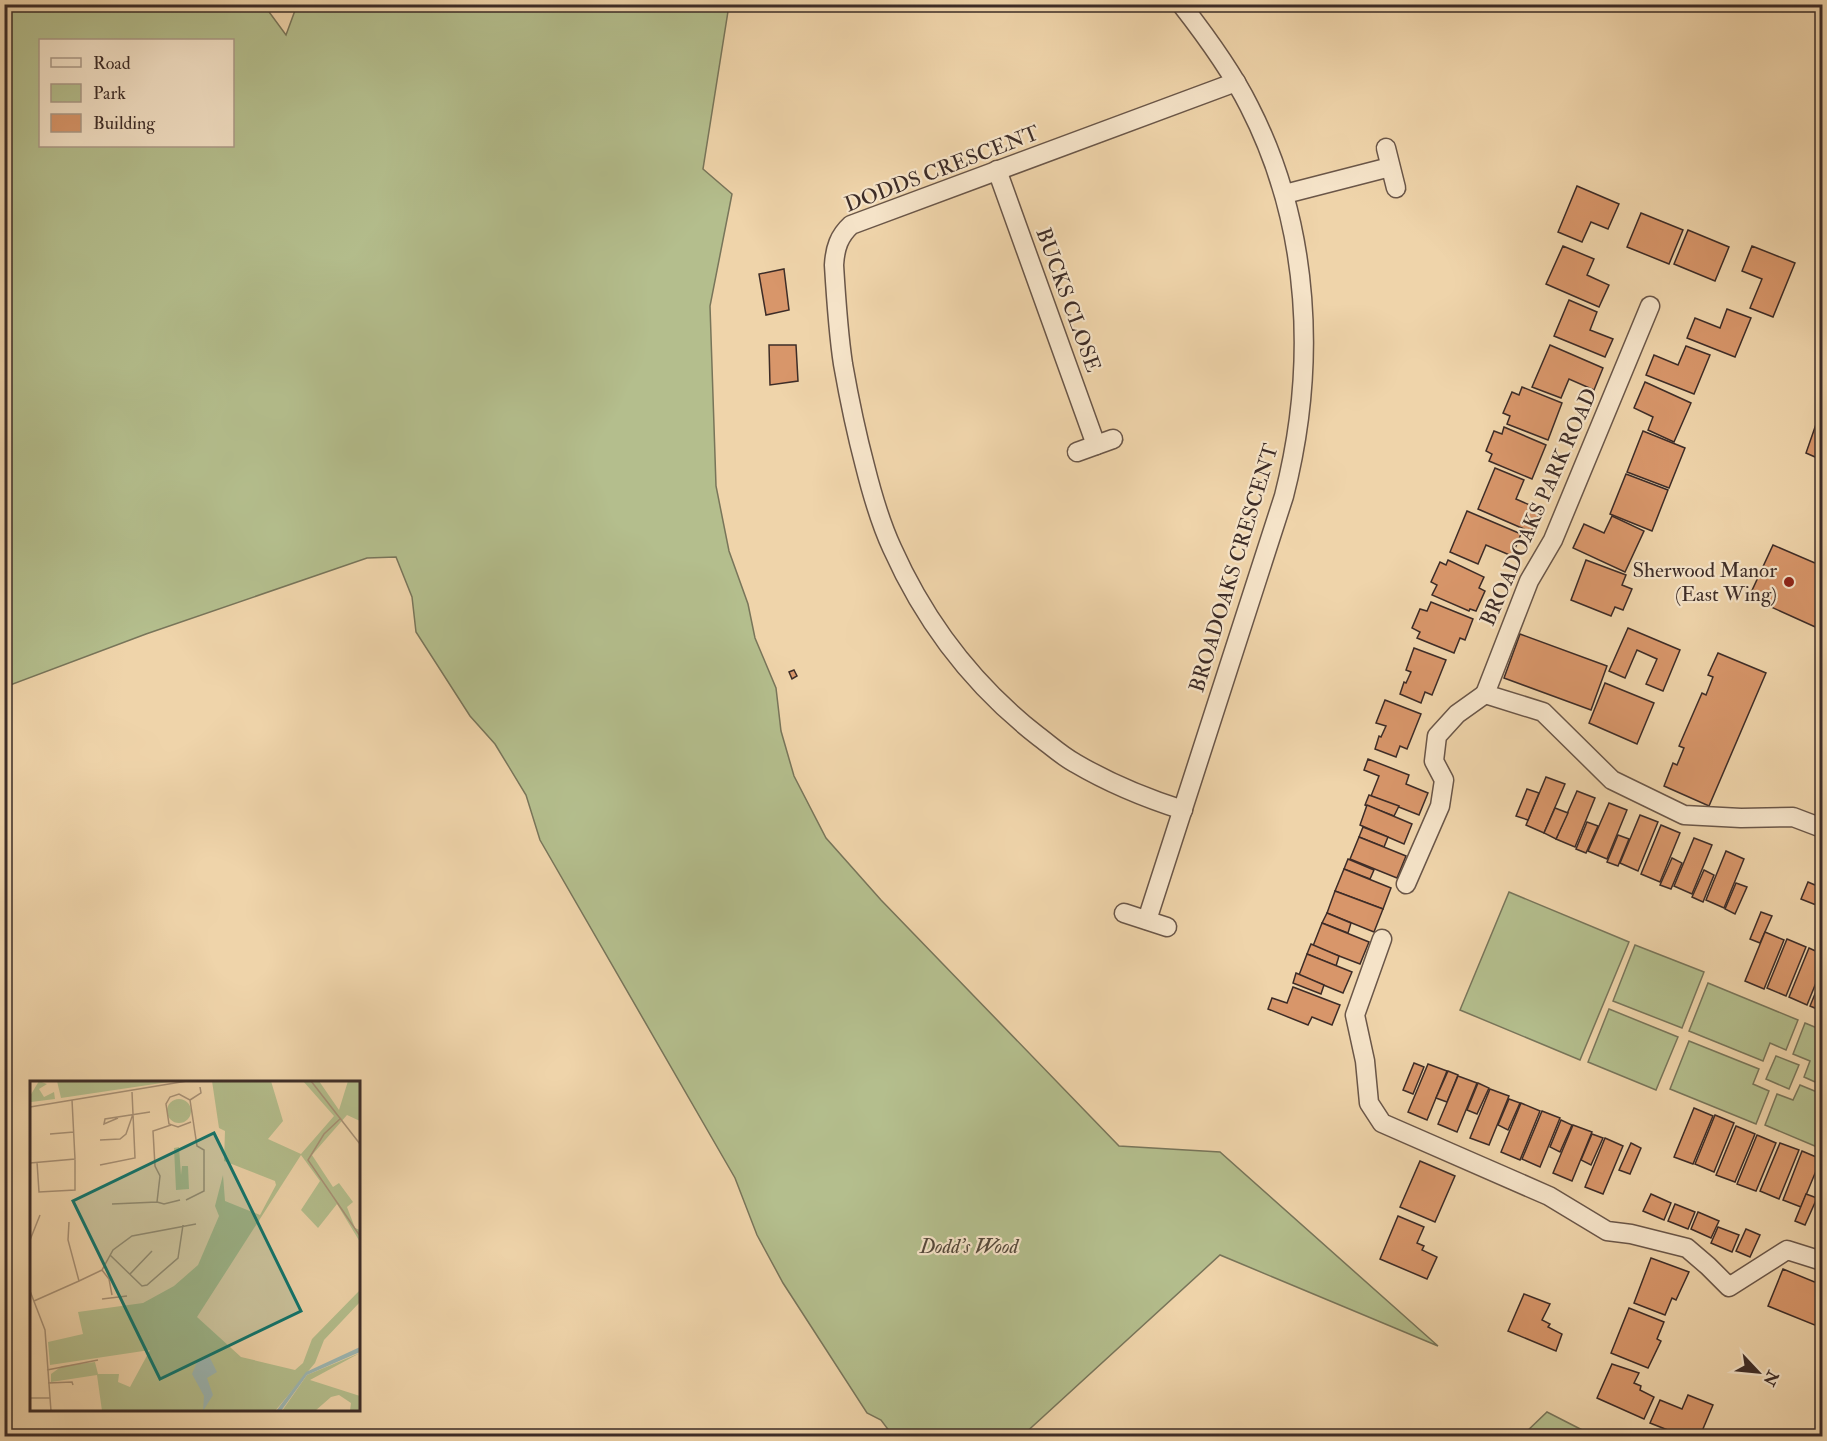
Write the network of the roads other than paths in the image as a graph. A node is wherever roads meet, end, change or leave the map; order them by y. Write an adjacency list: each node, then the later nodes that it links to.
1 (1181, 4): 2 (street, BROADOAKS CRESCENT)
2 (1236, 82): 5 (street, DODDS CRESCENT); 7 (street, BROADOAKS CRESCENT)
3 (1386, 148): 4 (street)
4 (1390, 167): 6 (street); 7 (street)
5 (997, 170): 10 (street, BUCKS CLOSE); 13 (street, DODDS CRESCENT)
6 (1396, 188)
7 (1285, 194): 13 (street, BROADOAKS CRESCENT)
8 (1650, 306): 12 (street, BROADOAKS PARK ROAD)
9 (1113, 439): 10 (street)
10 (1096, 445): 11 (street)
11 (1077, 452)
12 (1485, 694): 14 (street); 15 (street)
13 (1183, 810): 17 (street, BROADOAKS CRESCENT)
14 (1822, 828)
15 (1406, 884)
16 (1125, 913): 17 (street)
17 (1147, 920): 18 (street)
18 (1167, 927)
19 (1382, 939): 20 (street)
20 (1822, 1261)

